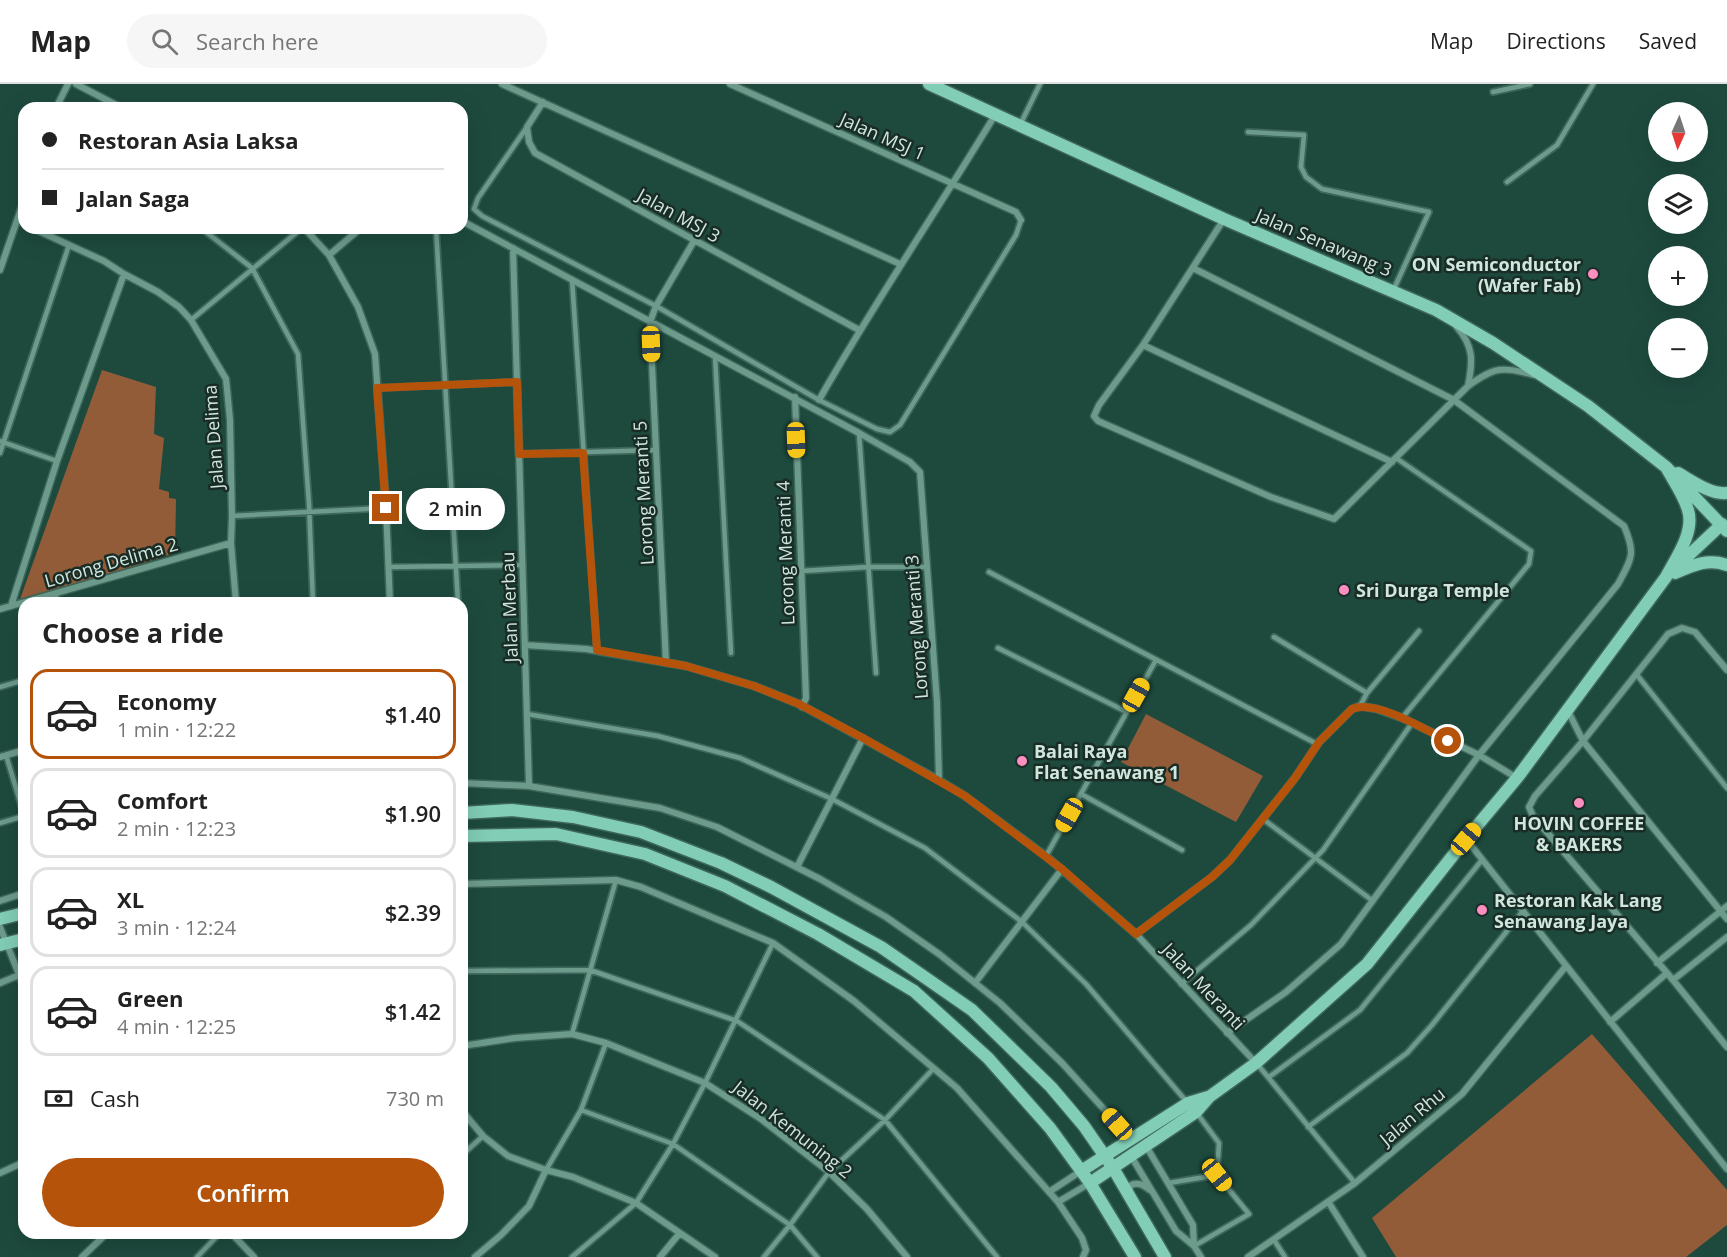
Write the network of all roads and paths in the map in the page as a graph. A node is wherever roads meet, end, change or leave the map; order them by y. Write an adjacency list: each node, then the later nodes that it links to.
1 (68, 84): 10 (street)
2 (76, 84): 11 (street)
3 (502, 84): 12 (street)
4 (730, 84): 18 (street, Jalan MSJ 1)
5 (929, 84): 13 (street, Jalan Senawang 3)
6 (1040, 84): 14 (lane)
7 (1530, 84): 9 (lane)
8 (1593, 84): 17 (lane)
9 (1493, 92)
10 (59, 102)
11 (110, 102)
12 (543, 102): 15 (street); 34 (street)
13 (995, 114): 14 (street, Jalan Senawang 3); 18 (street)
14 (1020, 125): 20 (street, Jalan Senawang 3)
15 (527, 127): 30 (street, Jalan MSJ 3); 41 (lane)
16 (1248, 132): 40 (lane)
17 (1508, 182)
18 (953, 184): 21 (street, Jalan MSJ 1); 34 (street)
19 (18, 218): 22 (street)
20 (1224, 219): 36 (street); 40 (street, Jalan Senawang 3)
21 (1021, 220): 54 (lane)
22 (17, 221): 37 (street)
23 (468, 223): 32 (street)
24 (45, 234): 31 (street, Jalan Delima)
25 (209, 234): 35 (lane)
26 (295, 234): 35 (lane)
27 (309, 234): 33 (street)
28 (354, 234): 33 (street)
29 (436, 234): 50 (lane)
30 (694, 241): 41 (street); 45 (street, Jalan MSJ 3)
31 (69, 245): 38 (street, Jalan Delima); 57 (lane)
32 (513, 248): 39 (street); 49 (street, Jalan Merbau)
33 (329, 255): 52 (street)
34 (900, 264): 45 (street)
35 (252, 268): 43 (lane); 67 (lane)
36 (1193, 268): 46 (street); 55 (street)
37 (0, 270)
38 (124, 274): 43 (street, Jalan Delima); 63 (street)
39 (572, 279): 44 (street); 60 (lane)
40 (1393, 291): 42 (street, Jalan Senawang 3)
41 (656, 306): 44 (street); 54 (lane)
42 (1449, 318): 48 (street, Jalan Senawang 3); 51 (street)
43 (191, 320): 68 (street, Jalan Delima)
44 (650, 322): 47 (street); 58 (street, Lorong Meranti 5)
45 (859, 330): 54 (street)
46 (1143, 345): 62 (street); 62 (street)
47 (715, 356): 53 (street); 95 (lane)
48 (1546, 378): 51 (street); 64 (street, Jalan Senawang 3)
49 (517, 382): 50 (lane); 61 (street, Jalan Merbau)
50 (446, 385): 52 (lane); 73 (lane)
51 (1468, 386): 55 (street)
52 (377, 388): 66 (street)
53 (795, 398): 56 (street); 77 (street, Lorong Meranti 4)
54 (819, 400)
55 (1454, 400): 62 (street); 115 (street)
56 (859, 433): 75 (lane); 76 (street, Lorong Meranti 3)
57 (2, 442): 59 (lane); 63 (lane)
58 (656, 450): 60 (lane); 97 (street, Lorong Meranti 5)
59 (0, 453)
60 (583, 453): 61 (lane); 94 (lane)
61 (519, 454): 71 (street, Jalan Merbau)
62 (1394, 460): 109 (lane)
63 (57, 461): 88 (street)
64 (1666, 467): 65 (street); 69 (street, Jalan Senawang 3); 79 (street)
65 (1727, 493)
66 (386, 508): 67 (lane); 74 (street)
67 (310, 512): 68 (lane); 84 (lane)
68 (232, 516): 70 (street, Jalan Delima)
69 (1725, 525): 79 (street)
70 (231, 543): 80 (street, Lorong Delima 2); 83 (street, Jalan Delima)
71 (523, 565): 73 (lane); 92 (street, Jalan Merbau)
72 (1727, 565): 79 (street)
73 (457, 566): 74 (lane); 86 (lane)
74 (389, 567): 85 (street)
75 (868, 567): 76 (lane); 77 (lane); 99 (lane)
76 (927, 567): 118 (street, Lorong Meranti 3)
77 (800, 572): 104 (street, Lorong Meranti 4)
78 (989, 572): 96 (lane)
79 (1666, 577): 106 (street)
80 (55, 593): 81 (street, Lorong Delima 2); 82 (lane)
81 (41, 597)
82 (56, 597)
83 (236, 597)
84 (313, 597)
85 (390, 597)
86 (458, 597)
87 (18, 604): 88 (street, Lorong Delima 2)
88 (11, 606): 89 (street, Lorong Delima 2)
89 (0, 609)
90 (1419, 631): 103 (lane)
91 (1274, 637): 103 (lane)
92 (525, 645): 94 (street, Jalan Meranti); 108 (street, Jalan Merbau)
93 (998, 648): 107 (lane)
94 (597, 650): 97 (street, Jalan Meranti)
95 (731, 653)
96 (1156, 660): 107 (lane); 113 (lane)
97 (666, 663): 104 (street, Jalan Meranti)
98 (1727, 670): 100 (street)
99 (876, 673)
100 (1636, 675): 112 (street); 121 (lane)
101 (18, 682): 102 (lane)
102 (0, 687)
103 (1367, 693): 105 (lane)
104 (802, 706): 111 (street, Jalan Meranti)
105 (1360, 706): 109 (street); 113 (street)
106 (1568, 711): 112 (street); 117 (street)
107 (1126, 712): 122 (lane)
108 (527, 714): 120 (street, Jalan Merbau); 124 (lane)
109 (1402, 718): 110 (street)
110 (1412, 723): 115 (street); 133 (lane)
111 (863, 738): 118 (street, Jalan Meranti); 124 (street)
112 (1583, 741): 143 (street); 155 (street)
113 (1317, 744): 127 (street)
114 (18, 752): 116 (street)
115 (1479, 755): 117 (street); 141 (street)
116 (3, 756): 123 (lane)
117 (1517, 778): 130 (street)
118 (939, 780): 132 (street, Jalan Meranti)
119 (468, 783): 120 (street)
120 (529, 786): 135 (street)
121 (1727, 788)
122 (1081, 794): 131 (lane); 132 (lane)
123 (18, 799)
124 (832, 799): 135 (street); 148 (lane)
125 (468, 813): 187 (street)
126 (18, 818): 128 (lane)
127 (1263, 819): 133 (lane); 150 (street)
128 (0, 823)
129 (468, 836): 193 (street)
130 (1466, 839): 134 (street); 173 (street)
131 (1182, 850)
132 (1046, 856): 136 (street, Jalan Meranti)
133 (1314, 858): 141 (lane); 165 (lane)
134 (1482, 860): 144 (street); 175 (lane)
135 (797, 867): 164 (street)
136 (1062, 869): 148 (street); 150 (street, Jalan Meranti)
137 (616, 880): 138 (street); 153 (street); 157 (lane)
138 (468, 884)
139 (18, 895): 140 (street)
140 (0, 901)
141 (1373, 901): 168 (street)
142 (1727, 906): 143 (street)
143 (1721, 910): 147 (street); 155 (street)
144 (1522, 911): 156 (street); 181 (lane)
145 (18, 914): 146 (street)
146 (0, 919)
147 (1727, 919)
148 (1022, 922): 164 (street); 177 (lane)
149 (0, 927): 154 (street)
150 (1136, 934): 165 (street, Jalan Meranti)
151 (1727, 937): 162 (street)
152 (18, 940): 154 (street)
153 (772, 943): 166 (lane); 174 (street)
154 (3, 944): 159 (street)
155 (1657, 963): 160 (street)
156 (1566, 966): 167 (street); 199 (street, Jalan Rhu)
157 (590, 970): 158 (lane); 166 (lane); 169 (lane)
158 (468, 971)
159 (18, 973)
160 (1667, 973): 162 (street); 167 (street)
161 (18, 975): 163 (street)
162 (1673, 980): 172 (street)
163 (0, 983)
164 (975, 983): 183 (street)
165 (1181, 984): 168 (street, Jalan Meranti)
166 (737, 1021): 176 (lane); 180 (lane)
167 (1610, 1022): 191 (street)
168 (1227, 1033): 173 (street, Jalan Meranti)
169 (572, 1034): 170 (street, Jalan Kemuning 2); 171 (street, Jalan Kemuning 2)
170 (606, 1043): 176 (street, Jalan Kemuning 2); 178 (lane)
171 (468, 1045)
172 (1727, 1047)
173 (1256, 1063): 175 (lane); 177 (street)
174 (934, 1068): 180 (lane); 200 (street)
175 (1269, 1077): 181 (lane)
176 (705, 1083): 184 (lane); 194 (street, Jalan Kemuning 2)
177 (1192, 1108): 183 (street); 185 (street); 196 (lane)
178 (581, 1110): 184 (lane); 192 (lane)
179 (468, 1118): 182 (street)
180 (885, 1120): 194 (lane); 223 (lane)
181 (1308, 1127): 199 (lane)
182 (483, 1136): 186 (lane); 192 (street)
183 (1131, 1139): 187 (street)
184 (673, 1144): 204 (lane); 206 (lane)
185 (1146, 1146): 188 (street); 198 (street)
186 (468, 1150)
187 (1104, 1156): 190 (street); 193 (street)
188 (1131, 1156): 190 (street); 201 (street)
189 (18, 1165): 195 (street)
190 (1113, 1168): 197 (street); 202 (street)
191 (1727, 1169)
192 (546, 1170): 204 (street); 213 (street)
193 (1081, 1171): 197 (street); 200 (street)
194 (829, 1172): 206 (lane); 222 (street, Jalan Kemuning 2)
195 (0, 1173)
196 (1217, 1175): 198 (lane); 212 (lane)
197 (1090, 1183): 203 (street); 225 (street)
198 (1169, 1183): 212 (street)
199 (1355, 1183): 205 (street, Jalan Rhu)
200 (1049, 1192): 203 (street)
201 (1153, 1192): 202 (street); 212 (street)
202 (1128, 1196): 226 (street)
203 (1058, 1202): 224 (street)
204 (636, 1203): 207 (street); 217 (lane)
205 (1329, 1203): 211 (street, Jalan Rhu); 230 (street)
206 (790, 1225): 220 (lane); 221 (lane)
207 (679, 1234): 218 (street); 219 (street)
208 (101, 1239): 214 (street)
209 (214, 1239): 215 (lane)
210 (237, 1239): 216 (street)
211 (1274, 1240): 228 (street, Jalan Rhu); 229 (lane)
212 (1194, 1246): 227 (street)
213 (481, 1255)
214 (82, 1257)
215 (197, 1257)
216 (254, 1257)
217 (572, 1257)
218 (660, 1257)
219 (715, 1257)
220 (764, 1257)
221 (817, 1257)
222 (908, 1257)
223 (997, 1257)
224 (1083, 1257)
225 (1135, 1257)
226 (1165, 1257)
227 (1201, 1257)
228 (1248, 1257)
229 (1285, 1257)
230 (1363, 1257)

